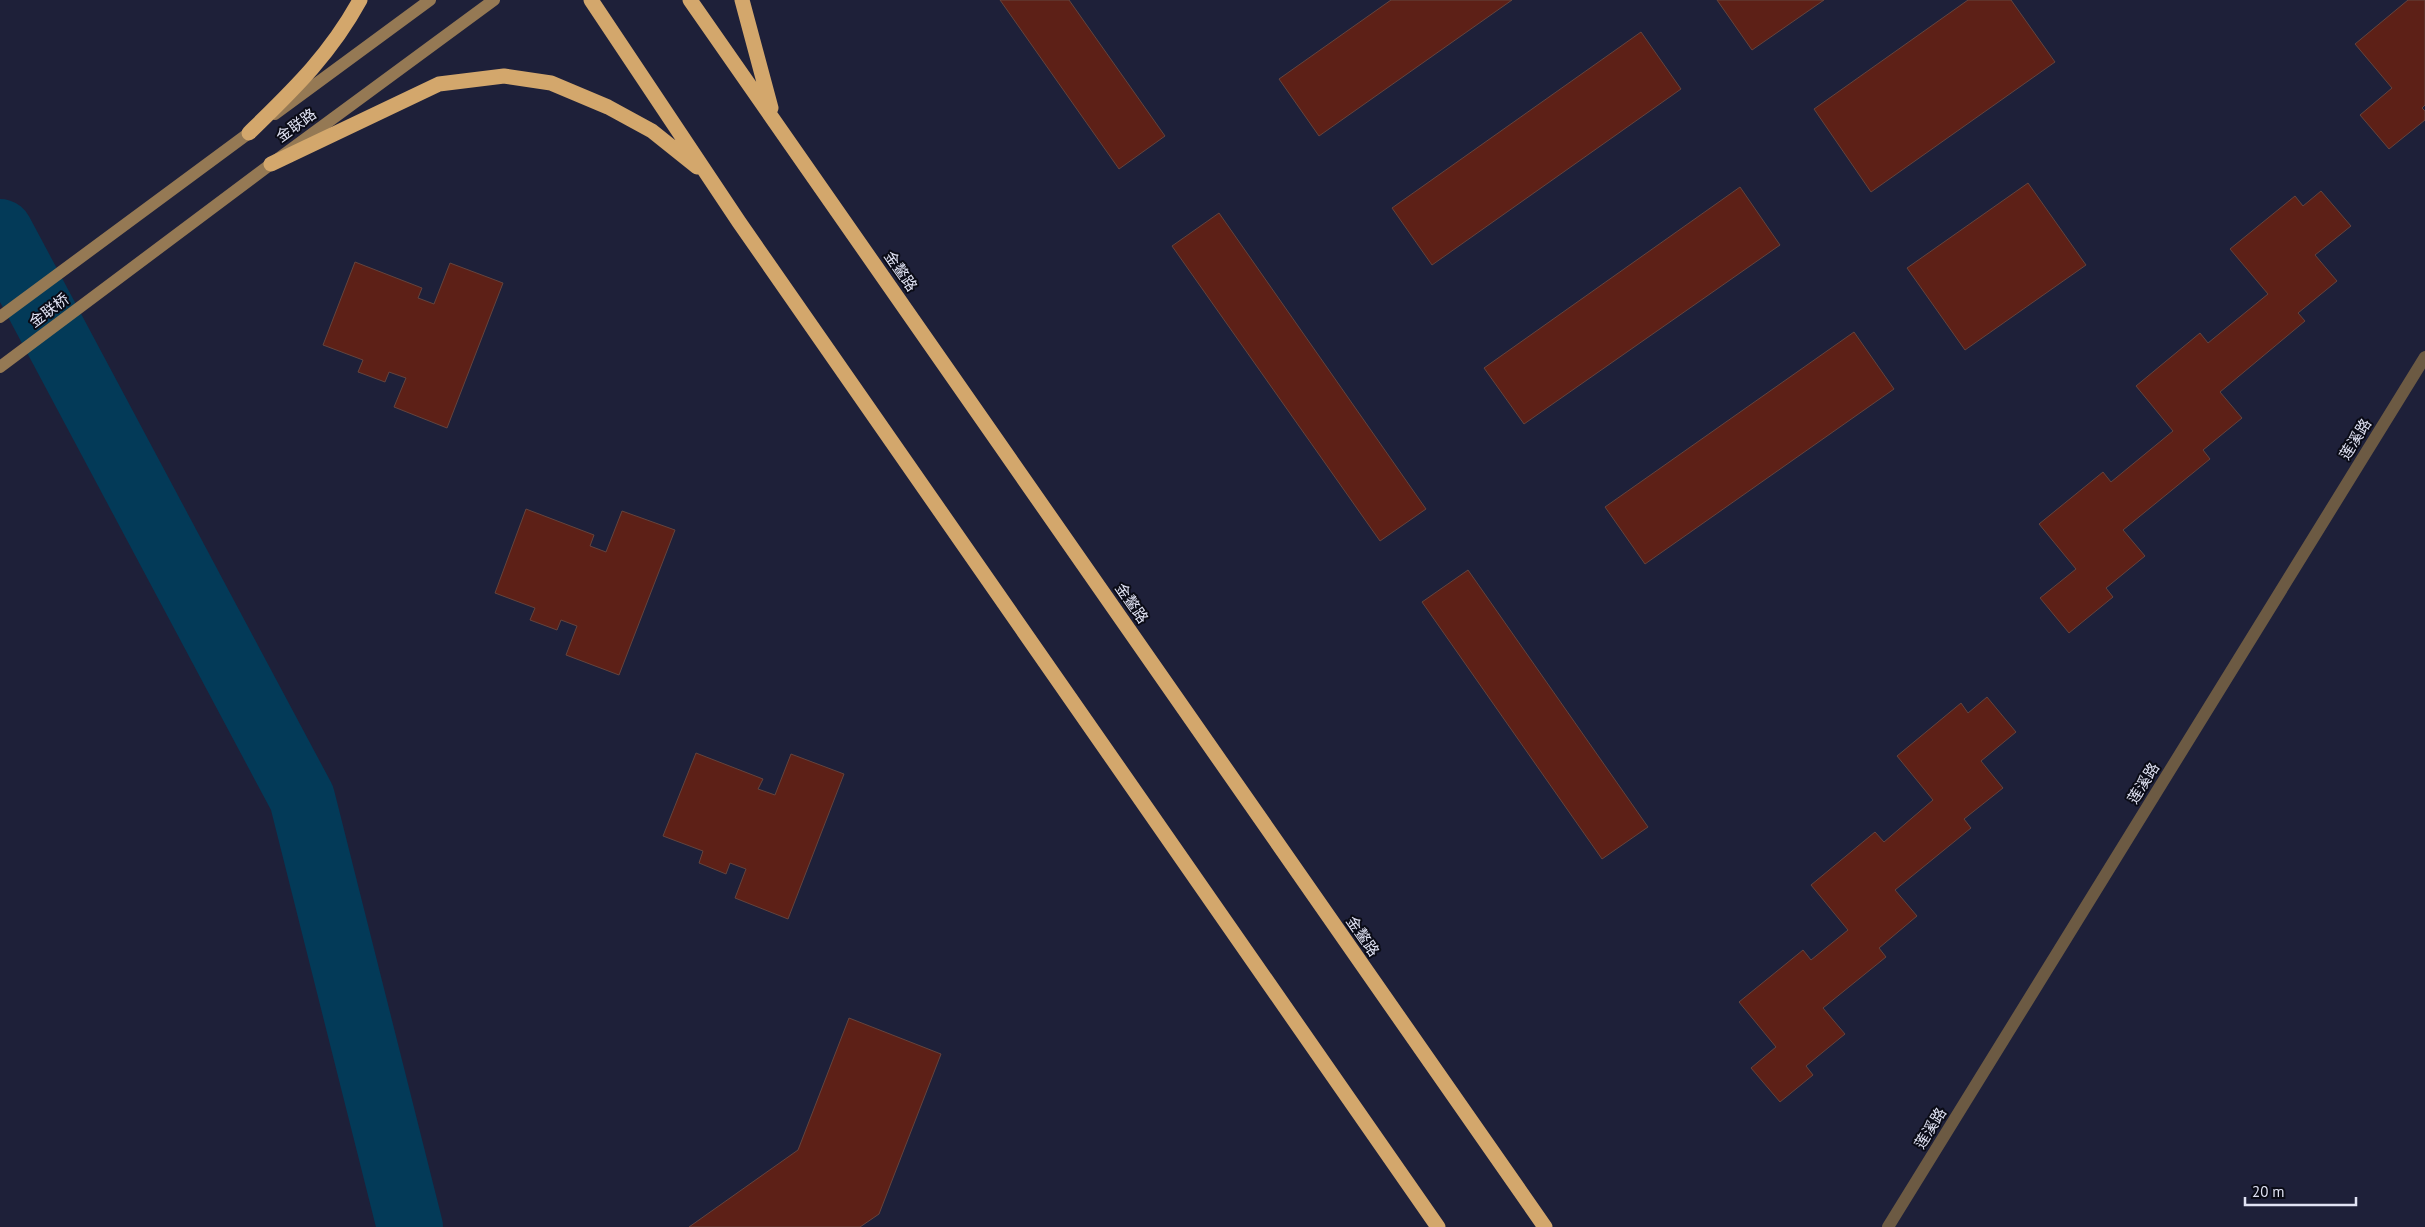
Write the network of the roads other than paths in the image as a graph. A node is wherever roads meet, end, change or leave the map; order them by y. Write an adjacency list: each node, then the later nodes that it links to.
1 (360, 0): 8 (highway)
2 (430, 0): 8 (street, 金联路)
3 (494, 0): 9 (street, 金联路)
4 (591, 0): 10 (highway)
5 (690, 0): 7 (highway, 金鳌路)
6 (742, 0): 7 (highway)
7 (774, 119): 17 (highway, 金鳌路)
8 (250, 133): 11 (street, 金联路)
9 (271, 164): 10 (highway); 12 (street, 金联路)
10 (709, 177): 16 (highway)
11 (93, 248): 13 (street, 金联桥)
12 (117, 278): 15 (street, 金联桥)
13 (0, 317)
14 (2425, 357): 18 (street, 莲溪路)
15 (0, 367)
16 (1438, 1227)
17 (1545, 1227)
18 (1888, 1227)

